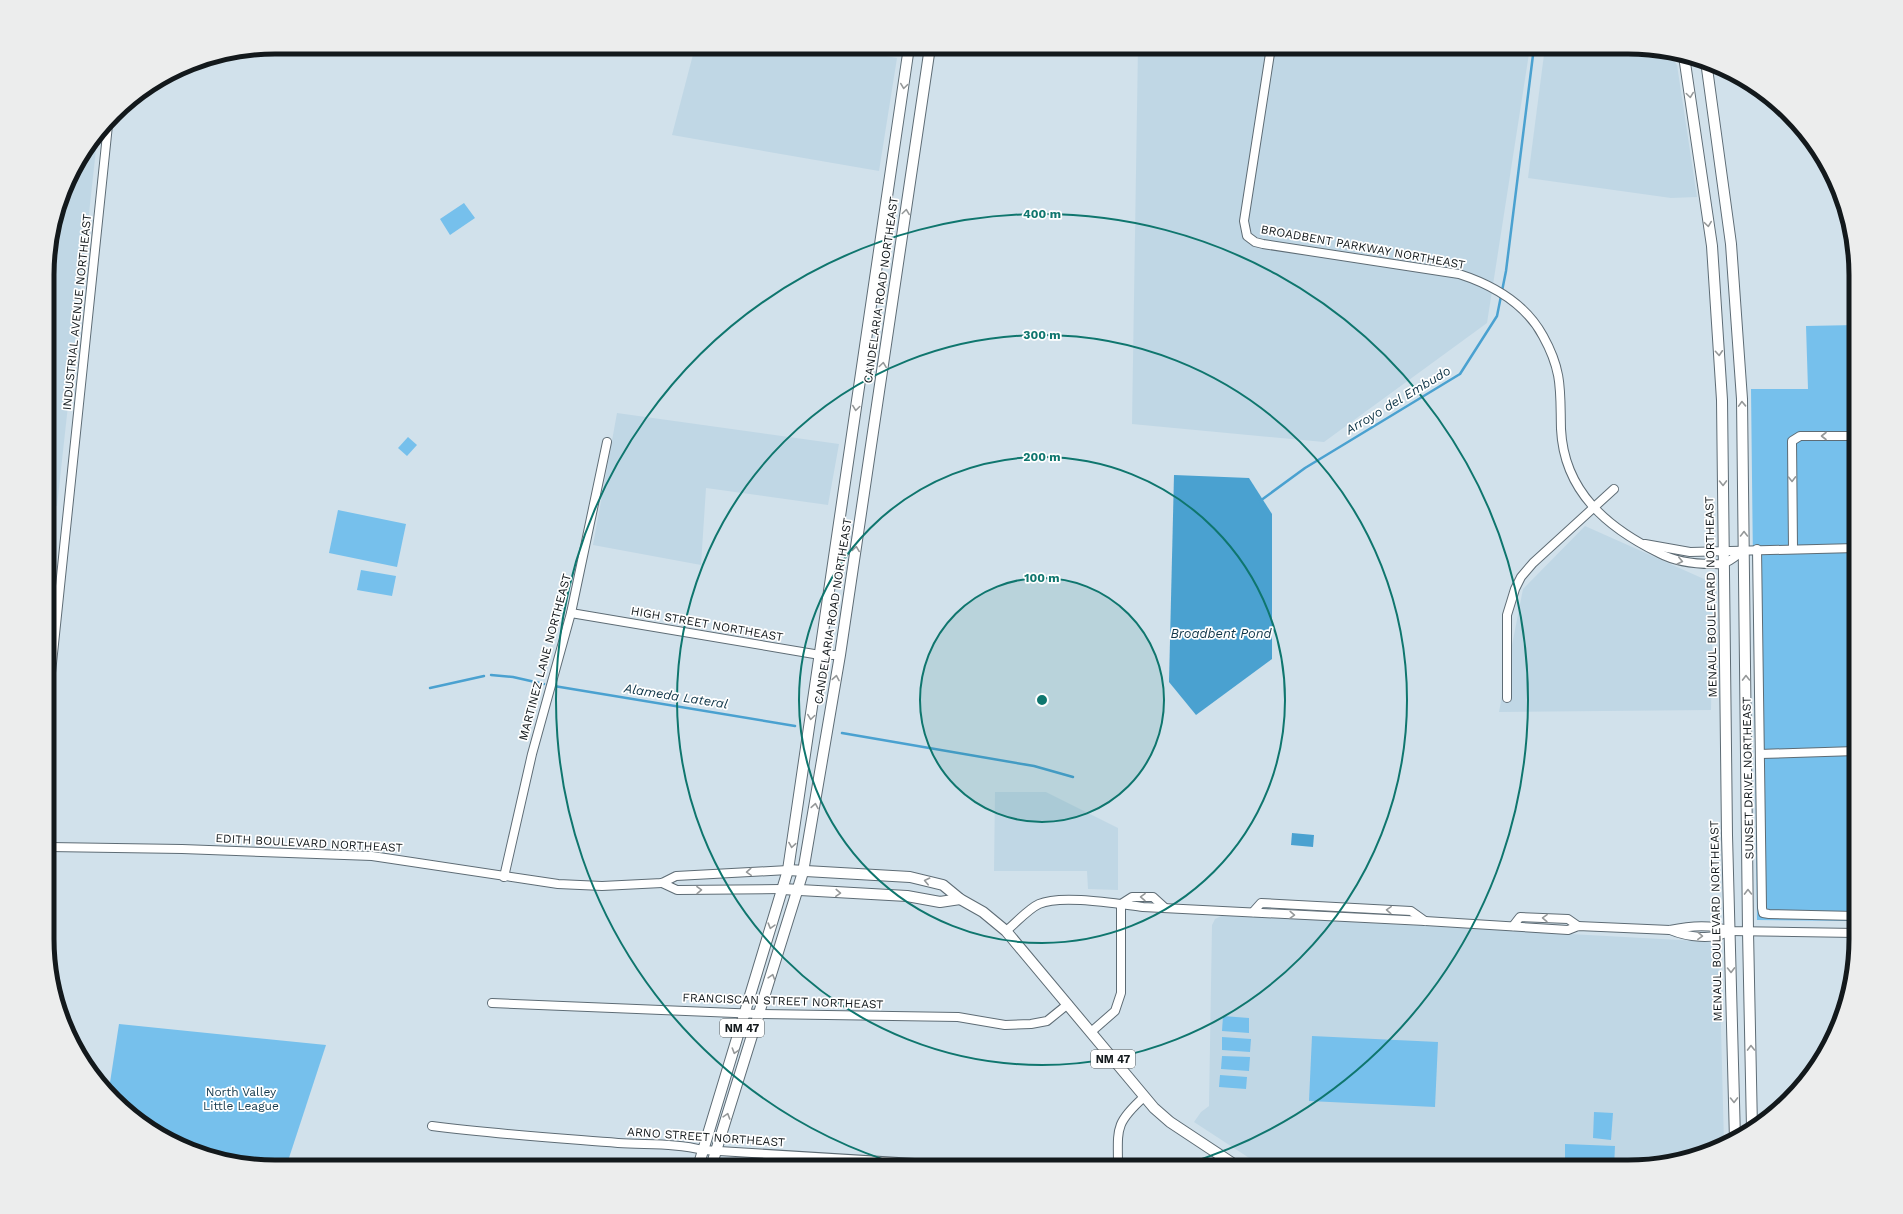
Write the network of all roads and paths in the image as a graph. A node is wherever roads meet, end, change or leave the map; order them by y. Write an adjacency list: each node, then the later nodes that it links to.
1 (909, 54): 20 (main road, CANDELARIA ROAD NORTHEAST, one-way to 20)
2 (929, 54): 21 (main road, CANDELARIA ROAD NORTHEAST, one-way to 2)
3 (1270, 54): 10 (street, BROADBENT PARKWAY NORTHEAST)
4 (1685, 62): 16 (main road, MENAUL BOULEVARD NORTHEAST, one-way to 16)
5 (1707, 69): 15 (main road, one-way to 5)
6 (107, 131): 19 (street, INDUSTRIAL AVENUE NORTHEAST)
7 (1849, 436): 14 (street, one-way to 14)
8 (607, 442): 18 (street, MARTINEZ LANE NORTHEAST)
9 (1614, 489): 10 (street)
10 (1594, 508): 11 (street, BROADBENT PARKWAY NORTHEAST); 22 (street)
11 (1645, 544): 16 (street, BROADBENT PARKWAY NORTHEAST); 17 (street, BROADBENT PARKWAY NORTHEAST, one-way to 17)
12 (1849, 548): 14 (street, BROADBENT PARKWAY NORTHEAST)
13 (1757, 549): 14 (street, BROADBENT PARKWAY NORTHEAST); 15 (street, BROADBENT PARKWAY NORTHEAST); 24 (street, SUNSET DRIVE NORTHEAST)
14 (1793, 549)
15 (1744, 550): 16 (street, BROADBENT PARKWAY NORTHEAST); 17 (street); 37 (main road, one-way to 15)
16 (1724, 551): 17 (main road, MENAUL BOULEVARD NORTHEAST)
17 (1724, 564): 36 (main road, MENAUL BOULEVARD NORTHEAST)
18 (571, 613): 20 (street, HIGH STREET NORTHEAST); 28 (street, MARTINEZ LANE NORTHEAST)
19 (54, 644)
20 (820, 655): 21 (street, HIGH STREET NORTHEAST); 26 (main road, CANDELARIA ROAD NORTHEAST, one-way to 26)
21 (840, 655): 27 (main road, CANDELARIA ROAD NORTHEAST, one-way to 21)
22 (1507, 698)
23 (1849, 751): 24 (street)
24 (1760, 754): 34 (street, SUNSET DRIVE NORTHEAST)
25 (54, 847): 28 (street, EDITH BOULEVARD NORTHEAST)
26 (788, 870): 27 (main road, EDITH BOULEVARD NORTHEAST / NM 47); 29 (street, EDITH BOULEVARD NORTHEAST, one-way to 29); 30 (main road, CANDELARIA ROAD NORTHEAST / NM 47)
27 (804, 872): 31 (main road, CANDELARIA ROAD NORTHEAST / NM 47); 32 (main road, EDITH BOULEVARD NORTHEAST / NM 47, one-way to 27)
28 (504, 877): 29 (street, EDITH BOULEVARD NORTHEAST)
29 (662, 883): 30 (street, EDITH BOULEVARD NORTHEAST, one-way to 30)
30 (782, 889): 31 (main road, EDITH BOULEVARD NORTHEAST); 41 (main road, CANDELARIA ROAD NORTHEAST / NM 47, one-way to 41)
31 (799, 890): 32 (main road, EDITH BOULEVARD NORTHEAST, one-way to 32); 42 (main road, CANDELARIA ROAD NORTHEAST / NM 47, one-way to 31)
32 (960, 899): 35 (main road, EDITH BOULEVARD NORTHEAST / NM 47)
33 (1121, 904): 35 (street); 36 (street); 43 (street)
34 (1849, 916)
35 (1006, 931): 40 (main road, NM 47)
36 (1730, 931): 37 (street); 47 (main road, MENAUL BOULEVARD NORTHEAST, one-way to 47)
37 (1748, 931): 38 (street); 45 (main road, one-way to 37)
38 (1849, 933)
39 (492, 1003): 41 (street, FRANCISCAN STREET NORTHEAST)
40 (1068, 1004): 42 (street, FRANCISCAN STREET NORTHEAST); 43 (main road, NM 47)
41 (746, 1014): 42 (street, FRANCISCAN STREET NORTHEAST); 48 (main road, CANDELARIA ROAD NORTHEAST / NM 47, one-way to 48)
42 (759, 1014): 49 (main road, CANDELARIA ROAD NORTHEAST / NM 47, one-way to 42)
43 (1091, 1032): 44 (main road, NM 47)
44 (1144, 1097): 53 (street); 54 (main road, NM 47)
45 (1752, 1122)
46 (432, 1126): 48 (street, ARNO STREET NORTHEAST)
47 (1734, 1132)
48 (703, 1150): 49 (street, ARNO STREET NORTHEAST); 50 (main road, CANDELARIA ROAD NORTHEAST / NM 47)
49 (716, 1150): 51 (main road, CANDELARIA ROAD NORTHEAST / NM 47); 52 (street, ARNO STREET NORTHEAST)
50 (700, 1160)
51 (713, 1160)
52 (871, 1160)
53 (1118, 1160)
54 (1227, 1160)

